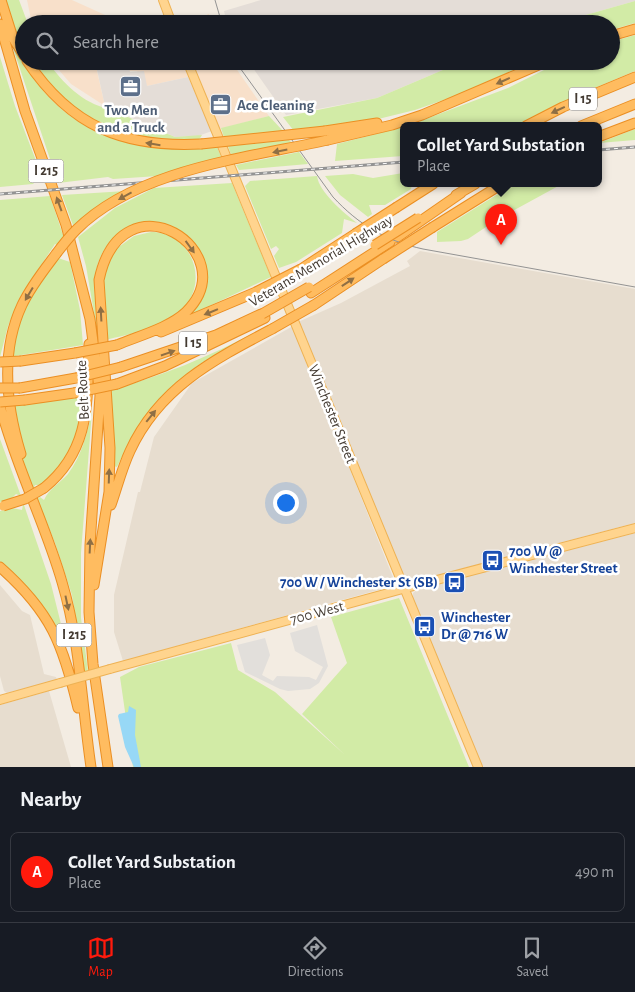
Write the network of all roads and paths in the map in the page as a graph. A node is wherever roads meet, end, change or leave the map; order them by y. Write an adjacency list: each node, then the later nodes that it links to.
1 (2, 0): 7 (highway)
2 (163, 0): 3 (main road)
3 (169, 15)
4 (0, 24): 24 (highway, Belt Route / I 215, one-way to 4)
5 (635, 29): 6 (highway)
6 (620, 33)
7 (15, 41)
8 (33, 70): 16 (highway, one-way to 8, bridge)
9 (191, 70): 35 (main road, Winchester Street)
10 (527, 70): 16 (highway, one-way to 16)
11 (635, 77): 13 (highway, I 15, one-way to 13)
12 (635, 104): 14 (highway, I 15)
13 (534, 122)
14 (591, 122)
15 (635, 124): 17 (highway)
16 (326, 136): 31 (highway, one-way to 31, bridge)
17 (602, 136)
18 (427, 187): 25 (highway, Veterans Memorial Highway / I 15, one-way to 25, bridge)
19 (470, 187): 21 (highway, Veterans Memorial Highway / I 15)
20 (497, 187): 32 (highway, one-way to 20, bridge)
21 (461, 192): 22 (highway, Veterans Memorial Highway / I 15, bridge); 22 (highway)
22 (310, 290): 23 (highway, Veterans Memorial Highway / I 15, bridge)
23 (264, 316): 27 (highway, Veterans Memorial Highway / I 15, one-way to 23, bridge); 28 (highway, bridge)
24 (90, 319): 30 (highway, bridge); 36 (highway, Belt Route / I 215, one-way to 24)
25 (117, 345): 26 (highway, Veterans Memorial Highway / I 15, bridge); 32 (highway, one-way to 25)
26 (0, 362)
27 (0, 388)
28 (0, 402)
29 (0, 406): 31 (highway, I 215)
30 (1, 506)
31 (42, 523): 38 (highway, I 215, one-way to 38)
32 (105, 525): 36 (highway)
33 (635, 528): 35 (main road, 700 West)
34 (0, 567): 38 (highway)
35 (404, 588): 37 (main road, 700 West, bridge); 41 (main road, Winchester Street)
36 (89, 612): 40 (highway, Belt Route / I 215)
37 (0, 700)
38 (88, 750): 39 (highway, I 215)
39 (91, 767)
40 (108, 767)
41 (478, 767)

